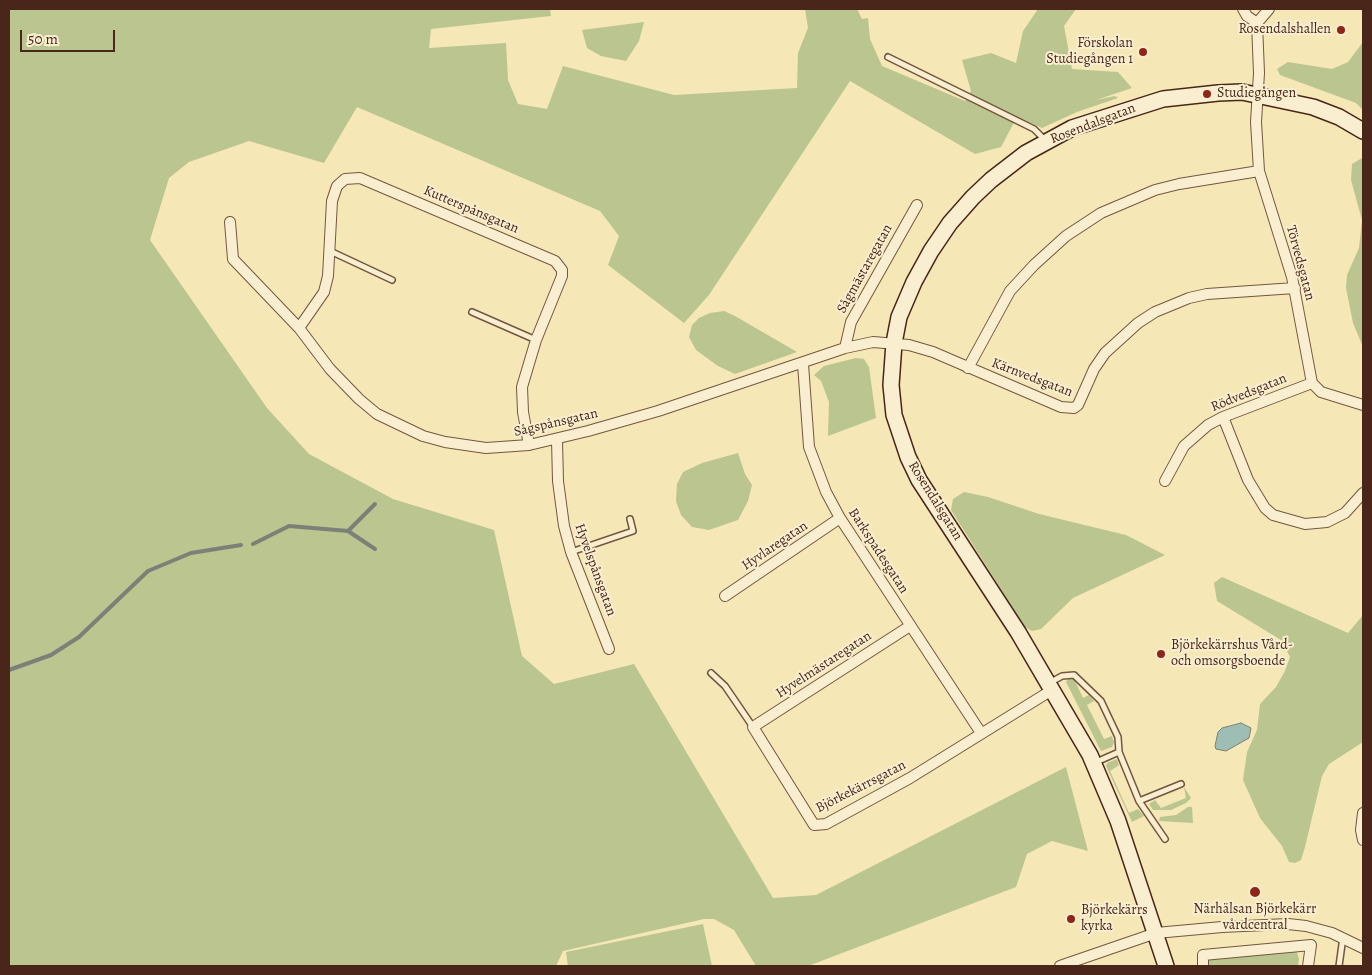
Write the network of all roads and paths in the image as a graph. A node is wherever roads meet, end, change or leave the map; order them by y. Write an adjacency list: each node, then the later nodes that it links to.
1 (1244, 9): 3 (street)
2 (1268, 9): 3 (street)
3 (1260, 17): 5 (street)
4 (888, 57): 7 (lane)
5 (1257, 94): 6 (street, Rosendalsgatan); 7 (street, Rosendalsgatan); 8 (street, Törvedsgatan)
6 (1363, 131)
7 (1046, 141): 17 (street, Rosendalsgatan)
8 (1259, 171): 13 (street, Törvedsgatan); 20 (street)
9 (917, 205): 18 (street, Sågmästaregatan)
10 (230, 222): 15 (street, Sågspånsgatan)
11 (329, 251): 12 (lane); 15 (street, Kutterspånsgatan); 16 (street, Kutterspånsgatan)
12 (392, 280)
13 (1294, 288): 20 (street, Kärnvedsgatan); 21 (street, Törvedsgatan)
14 (472, 312): 16 (lane)
15 (299, 328): 25 (street, Sågspånsgatan)
16 (536, 340): 25 (street, Kutterspånsgatan)
17 (894, 343): 18 (street, Sågspånsgatan); 20 (street, Kärnvedsgatan); 35 (street, Rosendalsgatan)
18 (845, 348): 19 (street, Sågspånsgatan)
19 (803, 364): 24 (street, Sågspånsgatan); 28 (street, Barkspadesgatan)
20 (968, 368)
21 (1312, 383): 22 (street); 23 (street, Rödvedsgatan)
22 (1363, 406)
23 (1223, 417): 26 (street, Rödvedsgatan); 27 (street)
24 (557, 440): 25 (street, Sågspånsgatan); 30 (street, Hyvelspånsgatan)
25 (529, 445)
26 (1165, 481)
27 (1363, 493)
28 (840, 518): 31 (street, Hyvlaregatan); 32 (street, Barkspadesgatan)
29 (630, 519): 30 (lane)
30 (571, 552): 33 (street, Hyvelspånsgatan)
31 (725, 596)
32 (910, 626): 36 (street, Hyvelmästaregatan); 37 (street, Barkspadesgatan)
33 (609, 649)
34 (711, 672): 36 (lane, Björkekärrsgatan)
35 (1050, 687): 37 (street, Björkekärrsgatan); 38 (lane); 39 (street, Rosendalsgatan)
36 (753, 727): 37 (street, Björkekärrsgatan)
37 (981, 733)
38 (1119, 752): 39 (lane); 41 (lane)
39 (1094, 763): 45 (street, Rosendalsgatan)
40 (1181, 784): 41 (lane)
41 (1139, 802): 43 (lane)
42 (1363, 814): 44 (street)
43 (1165, 839)
44 (1363, 840)
45 (1156, 933): 46 (street); 48 (street); 49 (street, Rosendalsgatan)
46 (1343, 937): 47 (street); 52 (lane)
47 (1363, 948)
48 (1060, 966)
49 (1166, 966)
50 (1203, 966): 51 (street)
51 (1308, 966)
52 (1339, 966)

